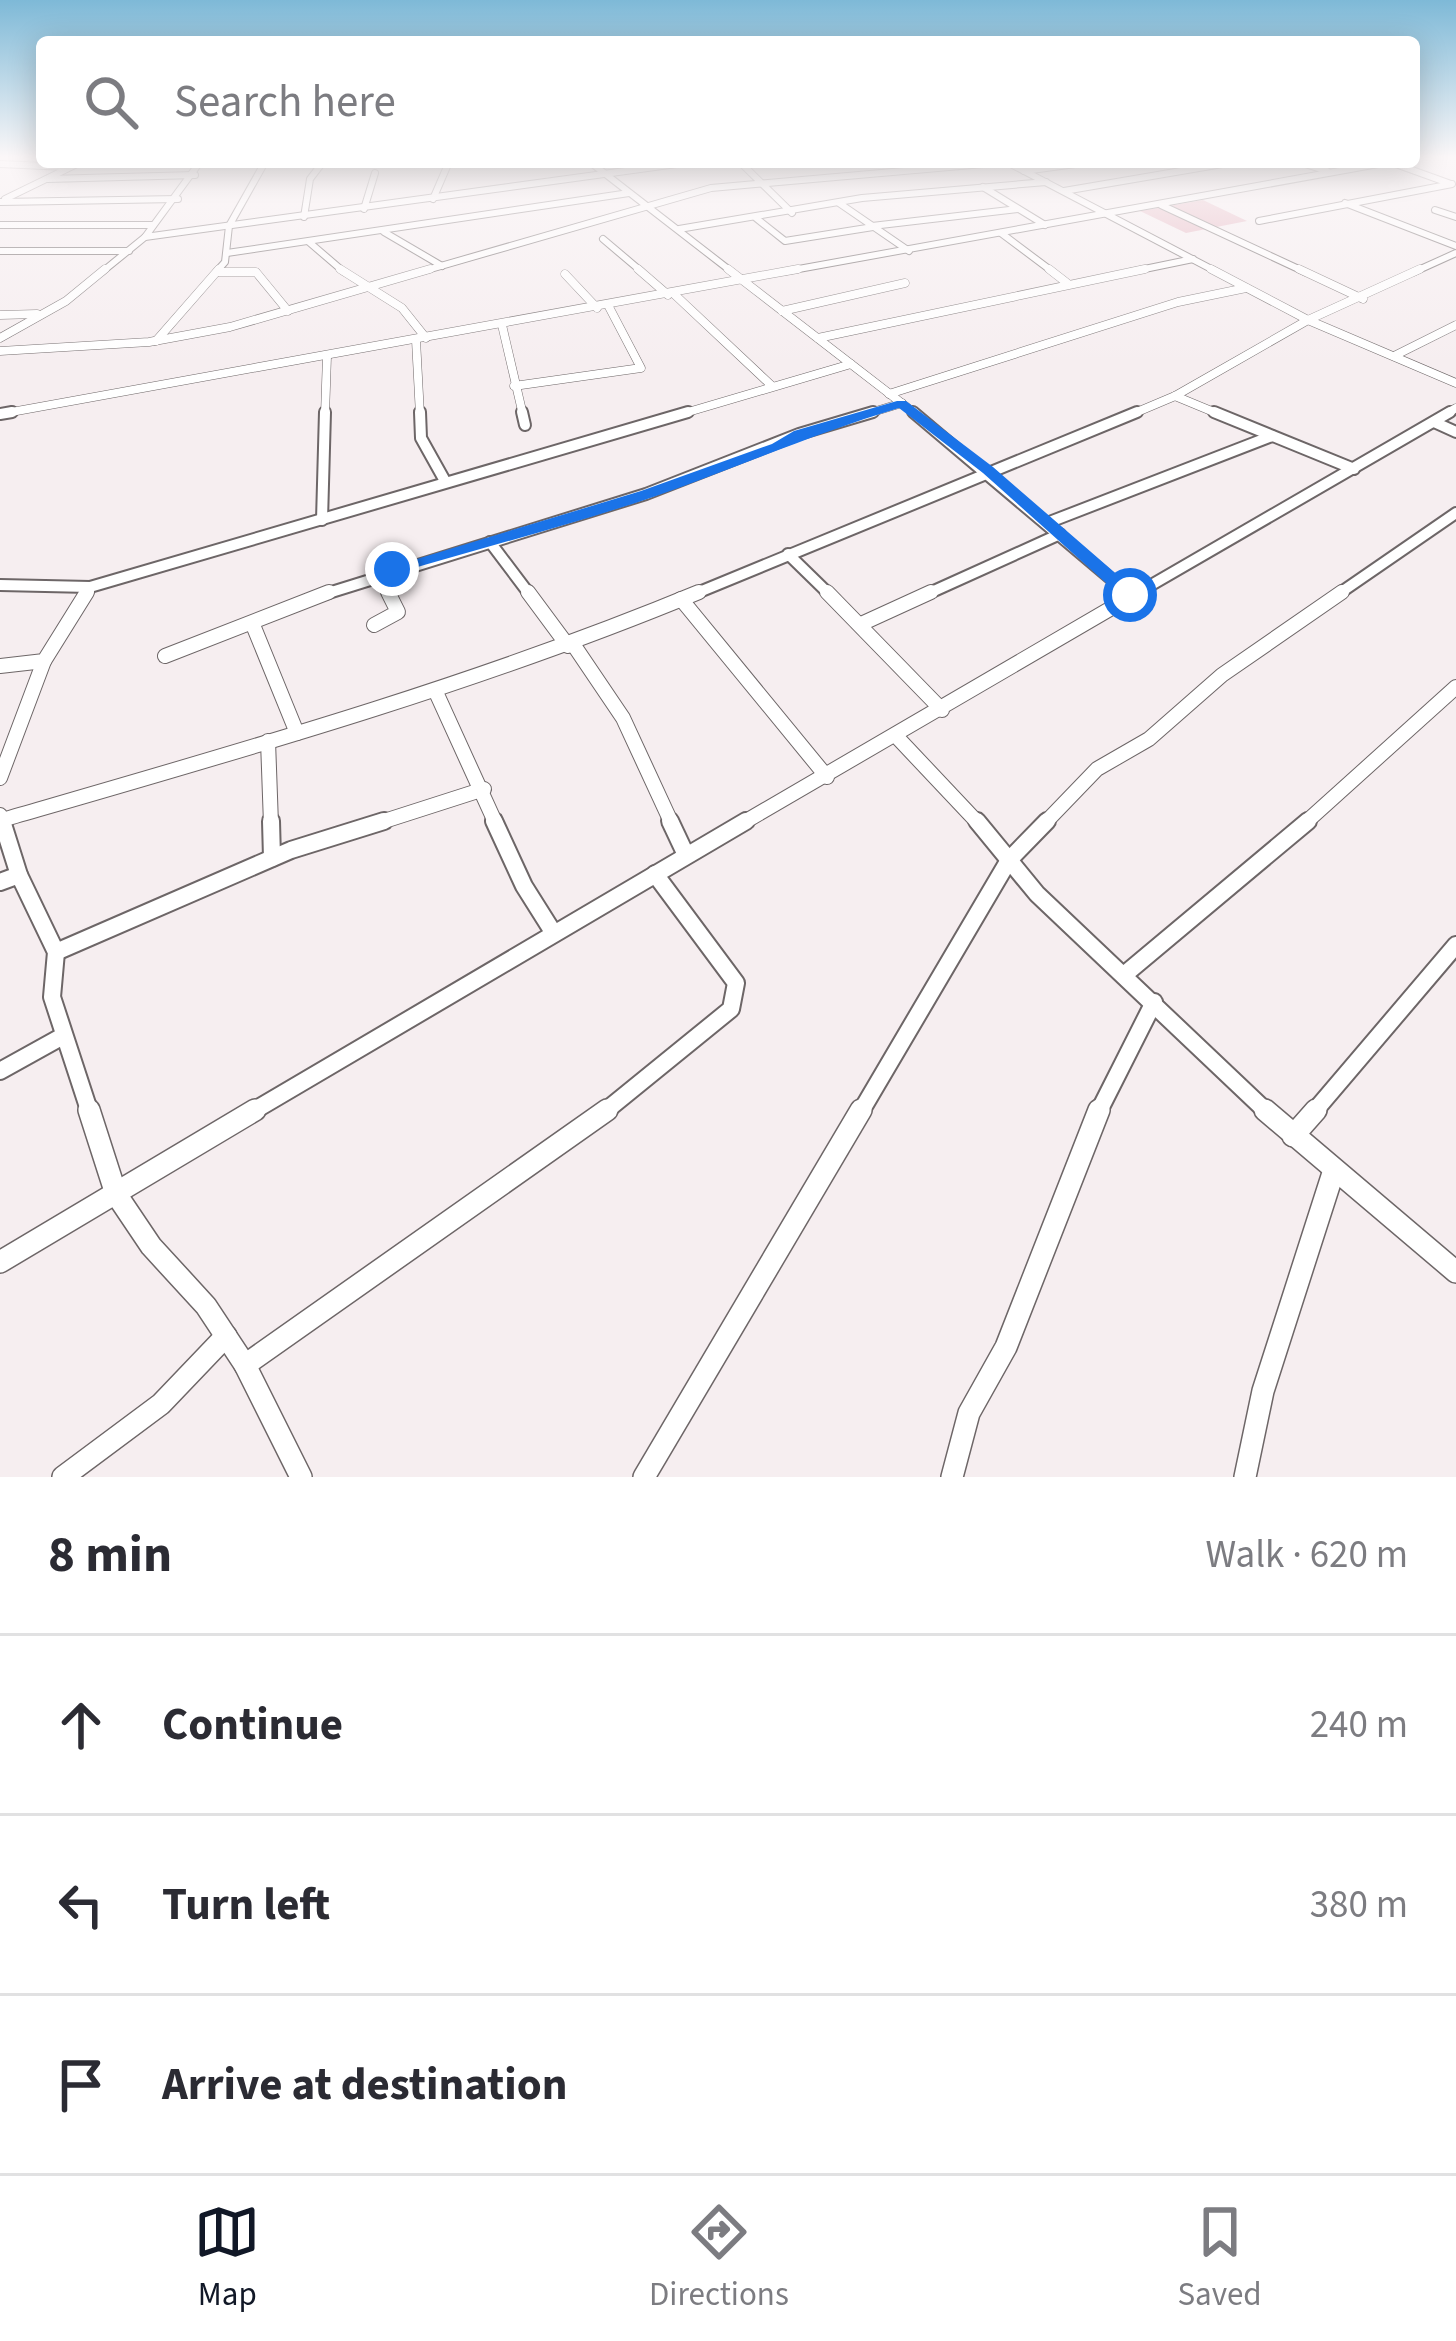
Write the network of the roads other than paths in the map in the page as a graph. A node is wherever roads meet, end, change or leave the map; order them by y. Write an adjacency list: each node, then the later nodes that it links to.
1 (229, 226): 25 (street)
2 (152, 227): 18 (street)
3 (222, 227): 18 (street)
4 (416, 227): 16 (street)
5 (575, 227): 27 (street)
6 (675, 227): 15 (street)
7 (699, 227): 15 (street)
8 (767, 227): 9 (street)
9 (868, 227)
10 (874, 227): 21 (street)
11 (1034, 227): 17 (street)
12 (1130, 227): 26 (street)
13 (1209, 227): 36 (street)
14 (1402, 227): 22 (street)
15 (679, 230): 30 (street)
16 (384, 232): 20 (street); 27 (street)
17 (1001, 233): 21 (street); 32 (street)
18 (145, 237): 24 (street)
19 (603, 239): 35 (street)
20 (309, 242): 25 (street); 33 (street)
21 (908, 250): 30 (street)
22 (1456, 250): 36 (street)
23 (0, 251): 24 (street)
24 (129, 251): 40 (street)
25 (226, 253): 28 (street)
26 (1193, 260): 32 (street); 34 (street)
27 (442, 266): 33 (street)
28 (218, 272): 38 (street); 48 (street)
29 (565, 274): 37 (street)
30 (745, 281): 35 (street); 39 (street)
31 (904, 283): 39 (street)
32 (1067, 283): 46 (street)
33 (370, 286): 38 (street); 47 (street)
34 (1247, 288): 42 (street); 56 (street)
35 (671, 294): 37 (street); 55 (street)
36 (1363, 299): 42 (street)
37 (603, 306): 43 (street); 54 (street)
38 (288, 311): 48 (street)
39 (782, 311): 46 (street)
40 (42, 314): 41 (street); 45 (street)
41 (0, 315)
42 (1308, 320): 51 (street); 57 (street)
43 (502, 325): 47 (street); 54 (street)
44 (1456, 325): 51 (street)
45 (0, 338)
46 (818, 338): 52 (street)
47 (421, 339): 50 (street); 67 (street)
48 (156, 341): 49 (street)
49 (0, 351)
50 (327, 356): 60 (street); 69 (street)
51 (1394, 356): 53 (street)
52 (850, 364): 55 (street); 56 (street)
53 (1456, 383)
54 (514, 386): 62 (street)
55 (772, 386): 67 (street)
56 (889, 394): 58 (street)
57 (1175, 396): 64 (street); 66 (street)
58 (902, 404): 66 (street); 72 (street)
59 (1456, 408): 61 (street)
60 (0, 414)
61 (1434, 422): 63 (street); 65 (street)
62 (525, 425)
63 (1456, 432)
64 (1272, 436): 65 (street); 70 (street)
65 (1354, 469): 77 (street)
66 (988, 470): 70 (street); 73 (street)
67 (445, 482): 69 (street)
68 (1456, 512): 98 (street)
69 (322, 520): 76 (street)
70 (1047, 523): 71 (street)
71 (1060, 534): 77 (street); 79 (street)
72 (490, 542): 74 (street); 82 (street)
73 (788, 554): 78 (street); 79 (street)
74 (376, 574): 80 (street); 81 (street)
75 (0, 585): 76 (street)
76 (89, 587): 84 (street)
77 (1130, 595): 88 (street)
78 (681, 599): 82 (street); 92 (street)
79 (861, 624): 88 (street)
80 (253, 625): 83 (street); 89 (street)
81 (374, 625)
82 (570, 645): 87 (street); 96 (street)
83 (165, 656)
84 (44, 661): 85 (street); 93 (street)
85 (0, 666)
86 (1456, 687): 105 (street)
87 (435, 690): 89 (street); 94 (street)
88 (942, 710): 90 (street)
89 (296, 734): 91 (street)
90 (896, 736): 92 (street); 98 (street)
91 (268, 741): 95 (street); 97 (street)
92 (827, 777): 96 (street)
93 (0, 778)
94 (484, 790): 97 (street); 102 (street)
95 (1, 818): 100 (street)
96 (686, 855): 99 (street)
97 (272, 858): 104 (street)
98 (1009, 860): 105 (street); 118 (street)
99 (655, 874): 102 (street); 115 (street)
100 (19, 875): 101 (street); 104 (street)
101 (0, 882)
102 (554, 932): 111 (street)
103 (1456, 945): 109 (street)
104 (56, 952): 107 (street)
105 (1124, 975): 106 (street)
106 (1154, 1002): 109 (street); 119 (street)
107 (63, 1036): 108 (street); 111 (street)
108 (0, 1071)
109 (1293, 1136): 110 (street)
110 (1334, 1170): 113 (street); 120 (street)
111 (116, 1194): 112 (street); 114 (street)
112 (0, 1262)
113 (1456, 1272)
114 (226, 1336): 115 (street); 116 (street)
115 (245, 1365): 117 (street)
116 (62, 1477)
117 (302, 1477)
118 (644, 1477)
119 (952, 1477)
120 (1245, 1477)

